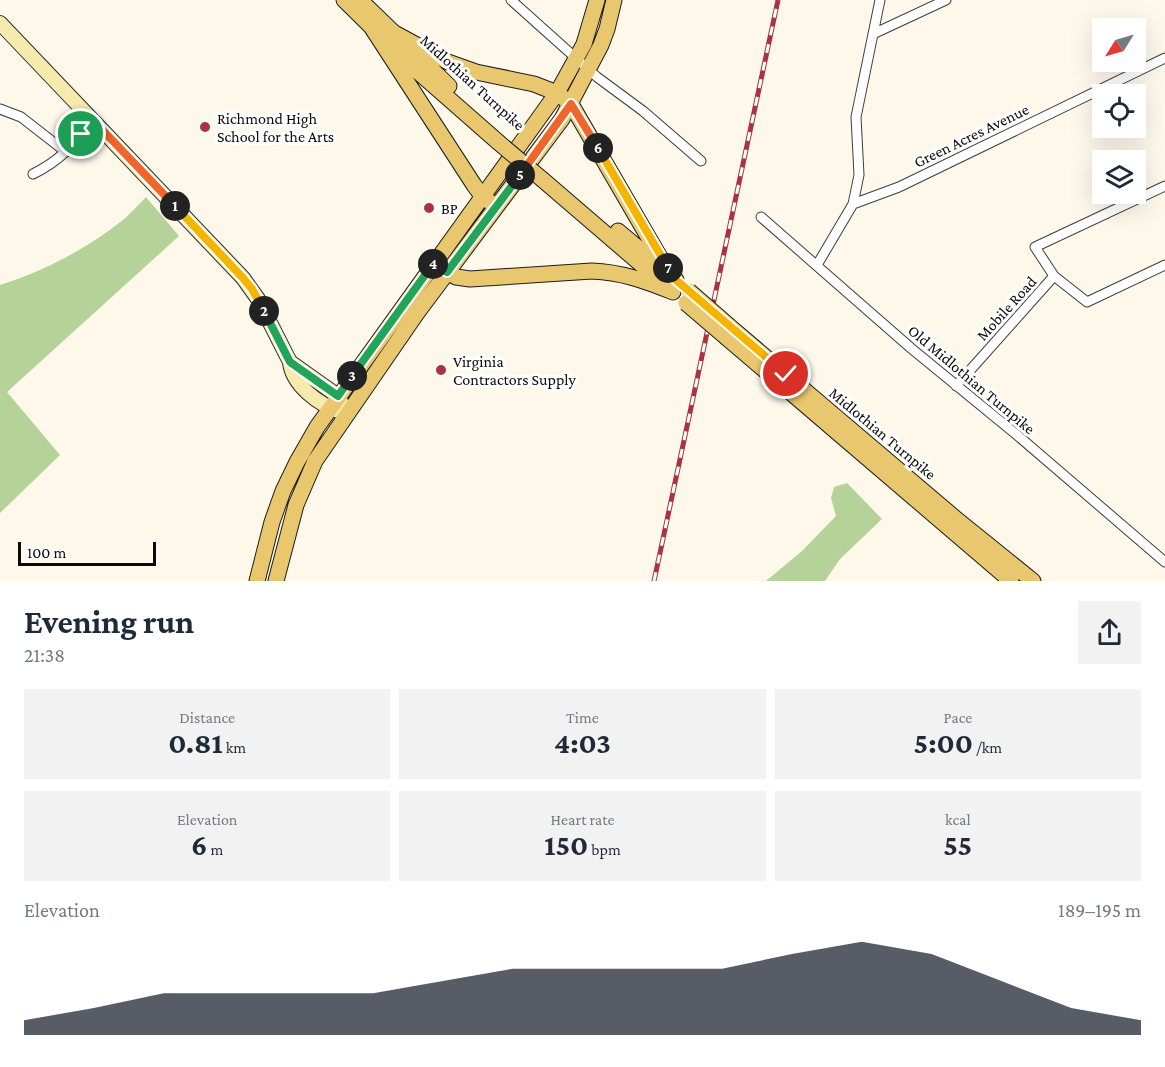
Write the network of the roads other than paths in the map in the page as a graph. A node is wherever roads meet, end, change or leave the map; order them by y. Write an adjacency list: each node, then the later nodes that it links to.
1 (344, 0): 9 (main road, Midlothian Turnpike)
2 (360, 0): 10 (main road, Midlothian Turnpike)
3 (511, 0): 13 (street)
4 (597, 0): 13 (main road)
5 (614, 0): 14 (main road)
6 (880, 0): 11 (street)
7 (946, 0): 11 (street)
8 (0, 23): 19 (street)
9 (372, 28): 20 (main road, Midlothian Turnpike); 25 (main road)
10 (389, 30): 15 (main road); 20 (main road, Midlothian Turnpike)
11 (873, 34): 26 (street)
12 (1165, 58): 26 (street, Green Acres Avenue)
13 (574, 63): 14 (street); 15 (main road); 16 (main road)
14 (589, 69): 17 (main road); 22 (street)
15 (534, 84): 16 (main road)
16 (557, 93): 17 (main road); 25 (main road)
17 (571, 104): 27 (main road); 33 (main road)
18 (0, 109): 21 (street)
19 (92, 119): 21 (street); 36 (street)
20 (500, 138): 33 (main road, Midlothian Turnpike)
21 (66, 152): 23 (street)
22 (701, 160)
23 (33, 174)
24 (1165, 186): 32 (street)
25 (482, 196): 27 (main road); 31 (main road)
26 (853, 204): 29 (street)
27 (497, 207): 31 (main road)
28 (761, 217): 29 (street, Old Midlothian Turnpike)
29 (817, 265): 35 (street, Old Midlothian Turnpike)
30 (1165, 265): 32 (street)
31 (436, 270): 33 (main road); 36 (main road); 37 (main road)
32 (1054, 276): 35 (street, Mobile Road)
33 (674, 286): 34 (main road, Midlothian Turnpike, bridge)
34 (728, 332): 41 (main road, Midlothian Turnpike); 42 (main road, Midlothian Turnpike)
35 (956, 386): 38 (street, Old Midlothian Turnpike)
36 (333, 402): 37 (street); 39 (main road)
37 (347, 414): 40 (main road)
38 (1165, 562)
39 (257, 581)
40 (276, 581)
41 (1011, 581)
42 (1034, 581)

